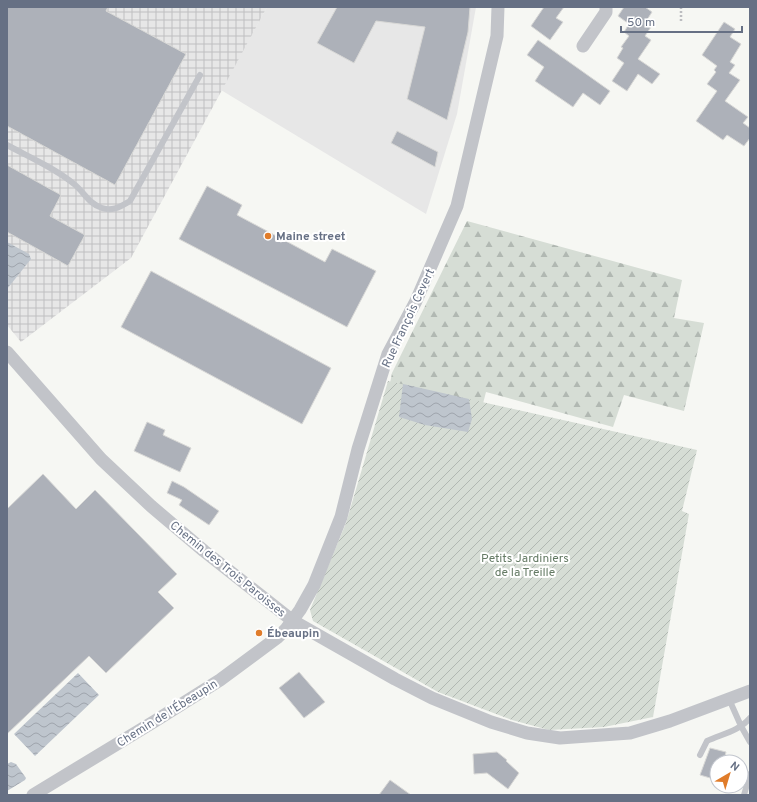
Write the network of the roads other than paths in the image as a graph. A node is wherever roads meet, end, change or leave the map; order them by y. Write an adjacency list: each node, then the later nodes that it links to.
1 (498, 7): 7 (street, Rue François Cevert)
2 (606, 7): 3 (street)
3 (583, 46)
4 (200, 75): 5 (lane)
5 (7, 145)
6 (7, 352): 7 (street, Chemin des Trois Paroisses)
7 (293, 621): 9 (street, Chemin des Trois Paroisses); 15 (street, Chemin de l'Ébeaupin)
8 (750, 691): 9 (street, Chemin des Trois Paroisses)
9 (729, 699): 11 (lane)
10 (750, 718): 11 (lane)
11 (741, 726): 12 (lane); 13 (lane)
12 (750, 742)
13 (700, 755)
14 (750, 774): 16 (lane)
15 (33, 795)
16 (744, 795)

